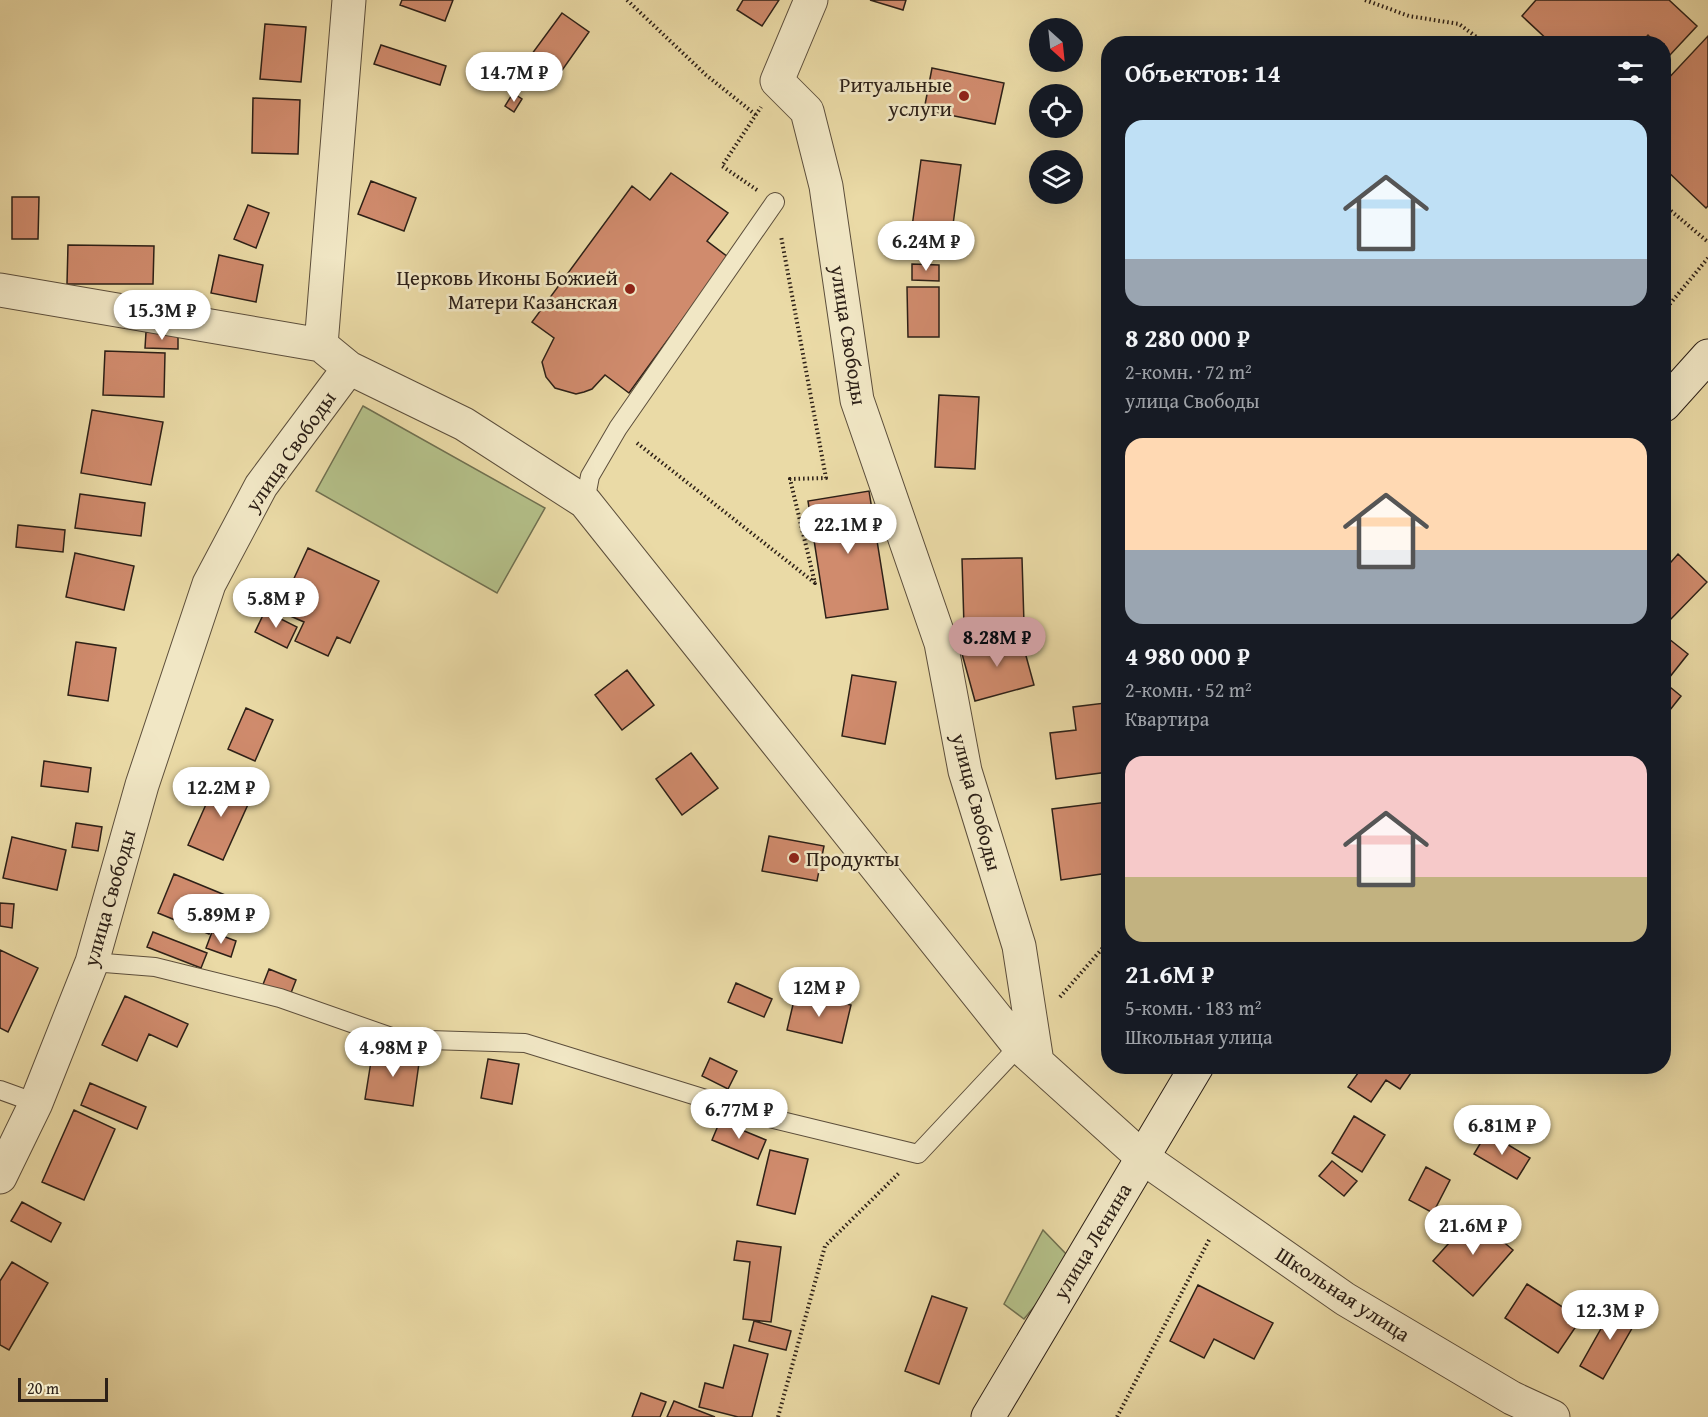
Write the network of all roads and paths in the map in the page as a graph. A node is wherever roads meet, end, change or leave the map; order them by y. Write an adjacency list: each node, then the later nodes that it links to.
1 (349, 0): 14 (street)
2 (627, 0): 7 (path)
3 (811, 0): 6 (street)
4 (1365, 0): 5 (path)
5 (1475, 36)
6 (777, 81): 7 (path); 23 (street, улица Свободы)
7 (756, 116): 8 (path)
8 (774, 202): 18 (lane); 18 (path)
9 (1671, 211): 10 (path)
10 (1708, 242)
11 (1708, 258): 13 (path)
12 (0, 290): 14 (street, улица Свободы)
13 (1671, 303)
14 (321, 345): 16 (street, улица Свободы)
15 (1708, 356): 17 (street)
16 (349, 368): 19 (street, улица Свободы); 21 (street, улица Свободы)
17 (1671, 397)
18 (618, 428): 19 (lane)
19 (585, 502): 23 (street, улица Свободы)
20 (1101, 950): 22 (path)
21 (92, 962): 26 (street, улица Свободы); 27 (lane)
22 (1052, 1006)
23 (1028, 1054): 27 (lane); 28 (street, улица Свободы)
24 (1192, 1074): 28 (street, улица Ленина)
25 (0, 1090): 26 (lane)
26 (36, 1103): 29 (street, улица Свободы)
27 (918, 1154): 31 (path)
28 (1142, 1157): 32 (street, улица Ленина); 34 (street, Школьная улица)
29 (0, 1177)
30 (1209, 1239): 33 (path)
31 (778, 1417)
32 (988, 1417)
33 (1117, 1417)
34 (1553, 1417)

